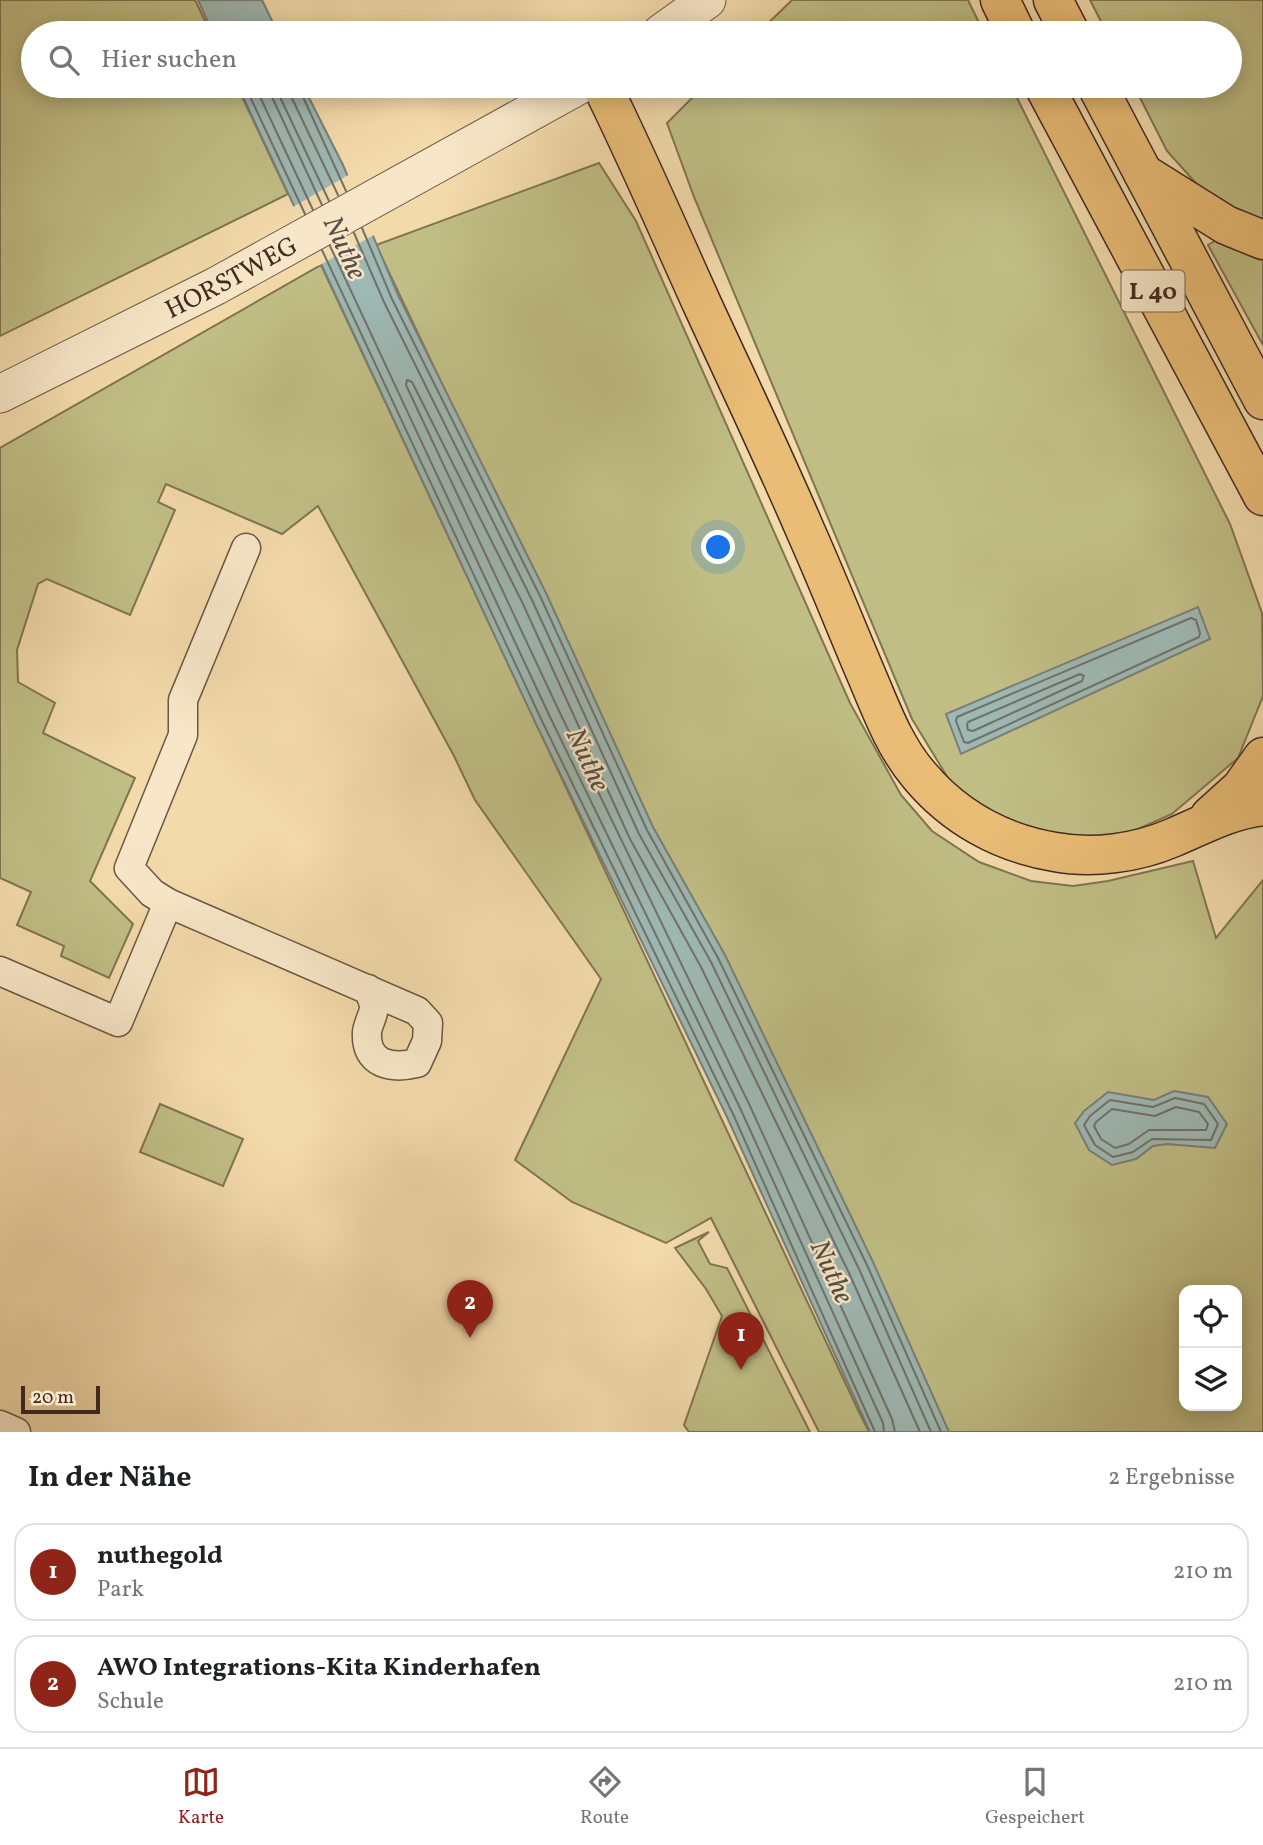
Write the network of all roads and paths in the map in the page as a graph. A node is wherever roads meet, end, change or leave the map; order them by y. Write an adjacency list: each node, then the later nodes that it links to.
1 (707, 0): 4 (street)
2 (1000, 0): 5 (highway)
3 (1053, 0): 6 (highway)
4 (678, 21)
5 (1010, 21)
6 (1064, 21)
7 (556, 98): 13 (street, HORSTWEG)
8 (607, 98): 19 (highway)
9 (1050, 98): 15 (highway, L 40)
10 (1103, 98): 11 (highway, L 40)
11 (1143, 173): 12 (highway); 14 (highway, L 40)
12 (1263, 240)
13 (10, 391)
14 (1263, 400)
15 (1263, 496)
16 (246, 548): 20 (street)
17 (1263, 757): 19 (highway)
18 (1263, 806): 19 (highway)
19 (1197, 825)
20 (168, 903): 21 (street); 22 (street)
21 (0, 971)
22 (368, 989)
23 (0, 1425): 24 (street)
24 (16, 1432)

